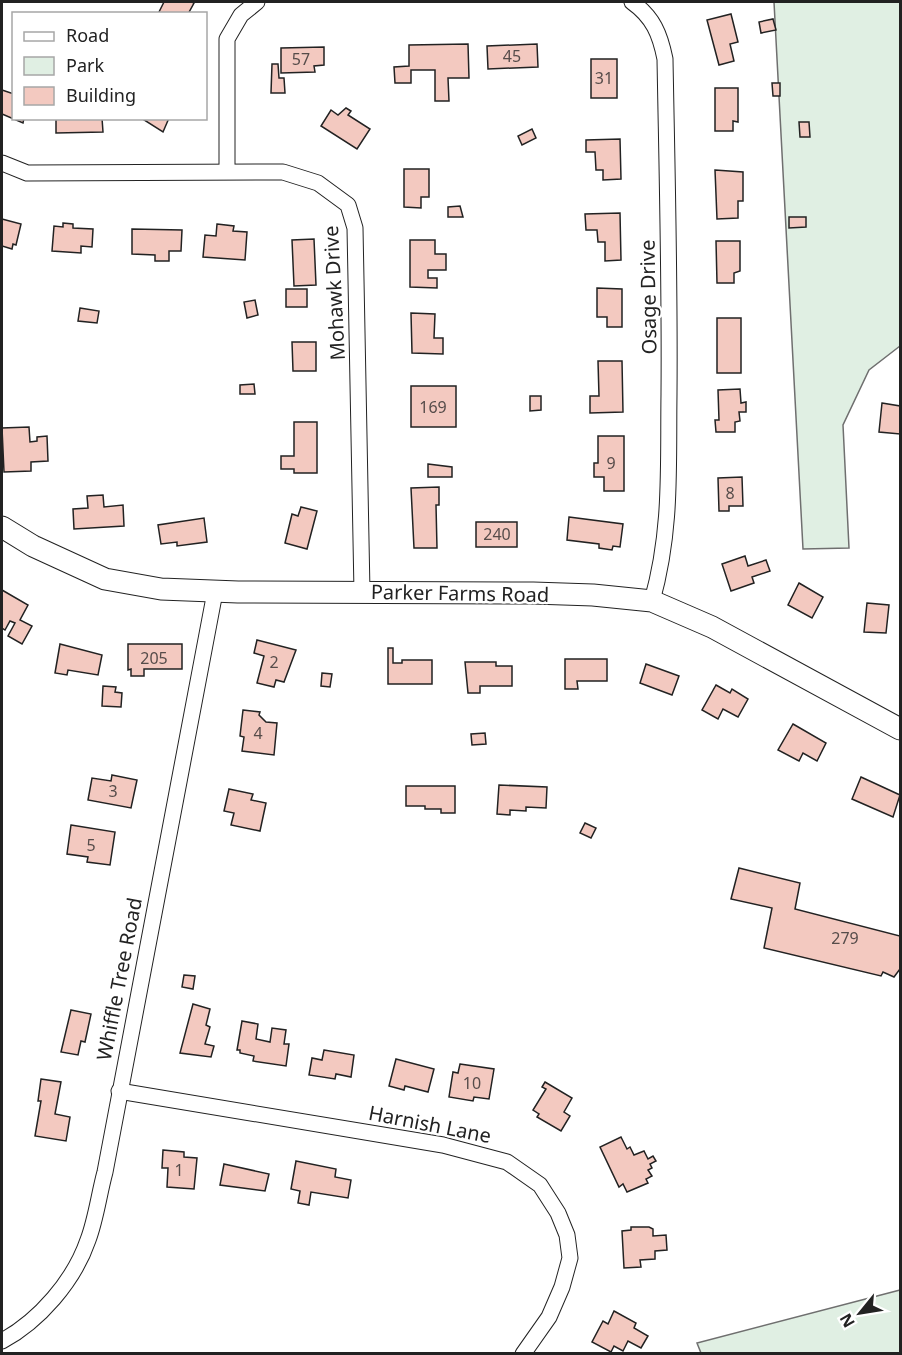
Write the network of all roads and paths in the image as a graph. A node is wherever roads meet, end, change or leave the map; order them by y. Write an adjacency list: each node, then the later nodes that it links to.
1 (257, 2): 4 (street)
2 (632, 2): 8 (street, Osage Drive)
3 (2, 163): 4 (street, Mohawk Drive)
4 (227, 171): 7 (street, Mohawk Drive)
5 (2, 527): 6 (street, Parker Farms Road)
6 (215, 592): 7 (street, Parker Farms Road); 10 (street, Whiffle Tree Road)
7 (362, 592): 8 (street, Parker Farms Road)
8 (652, 601): 9 (street, Parker Farms Road)
9 (900, 729)
10 (119, 1090): 11 (street, Whiffle Tree Road); 12 (street, Harnish Lane)
11 (2, 1341)
12 (523, 1353)

